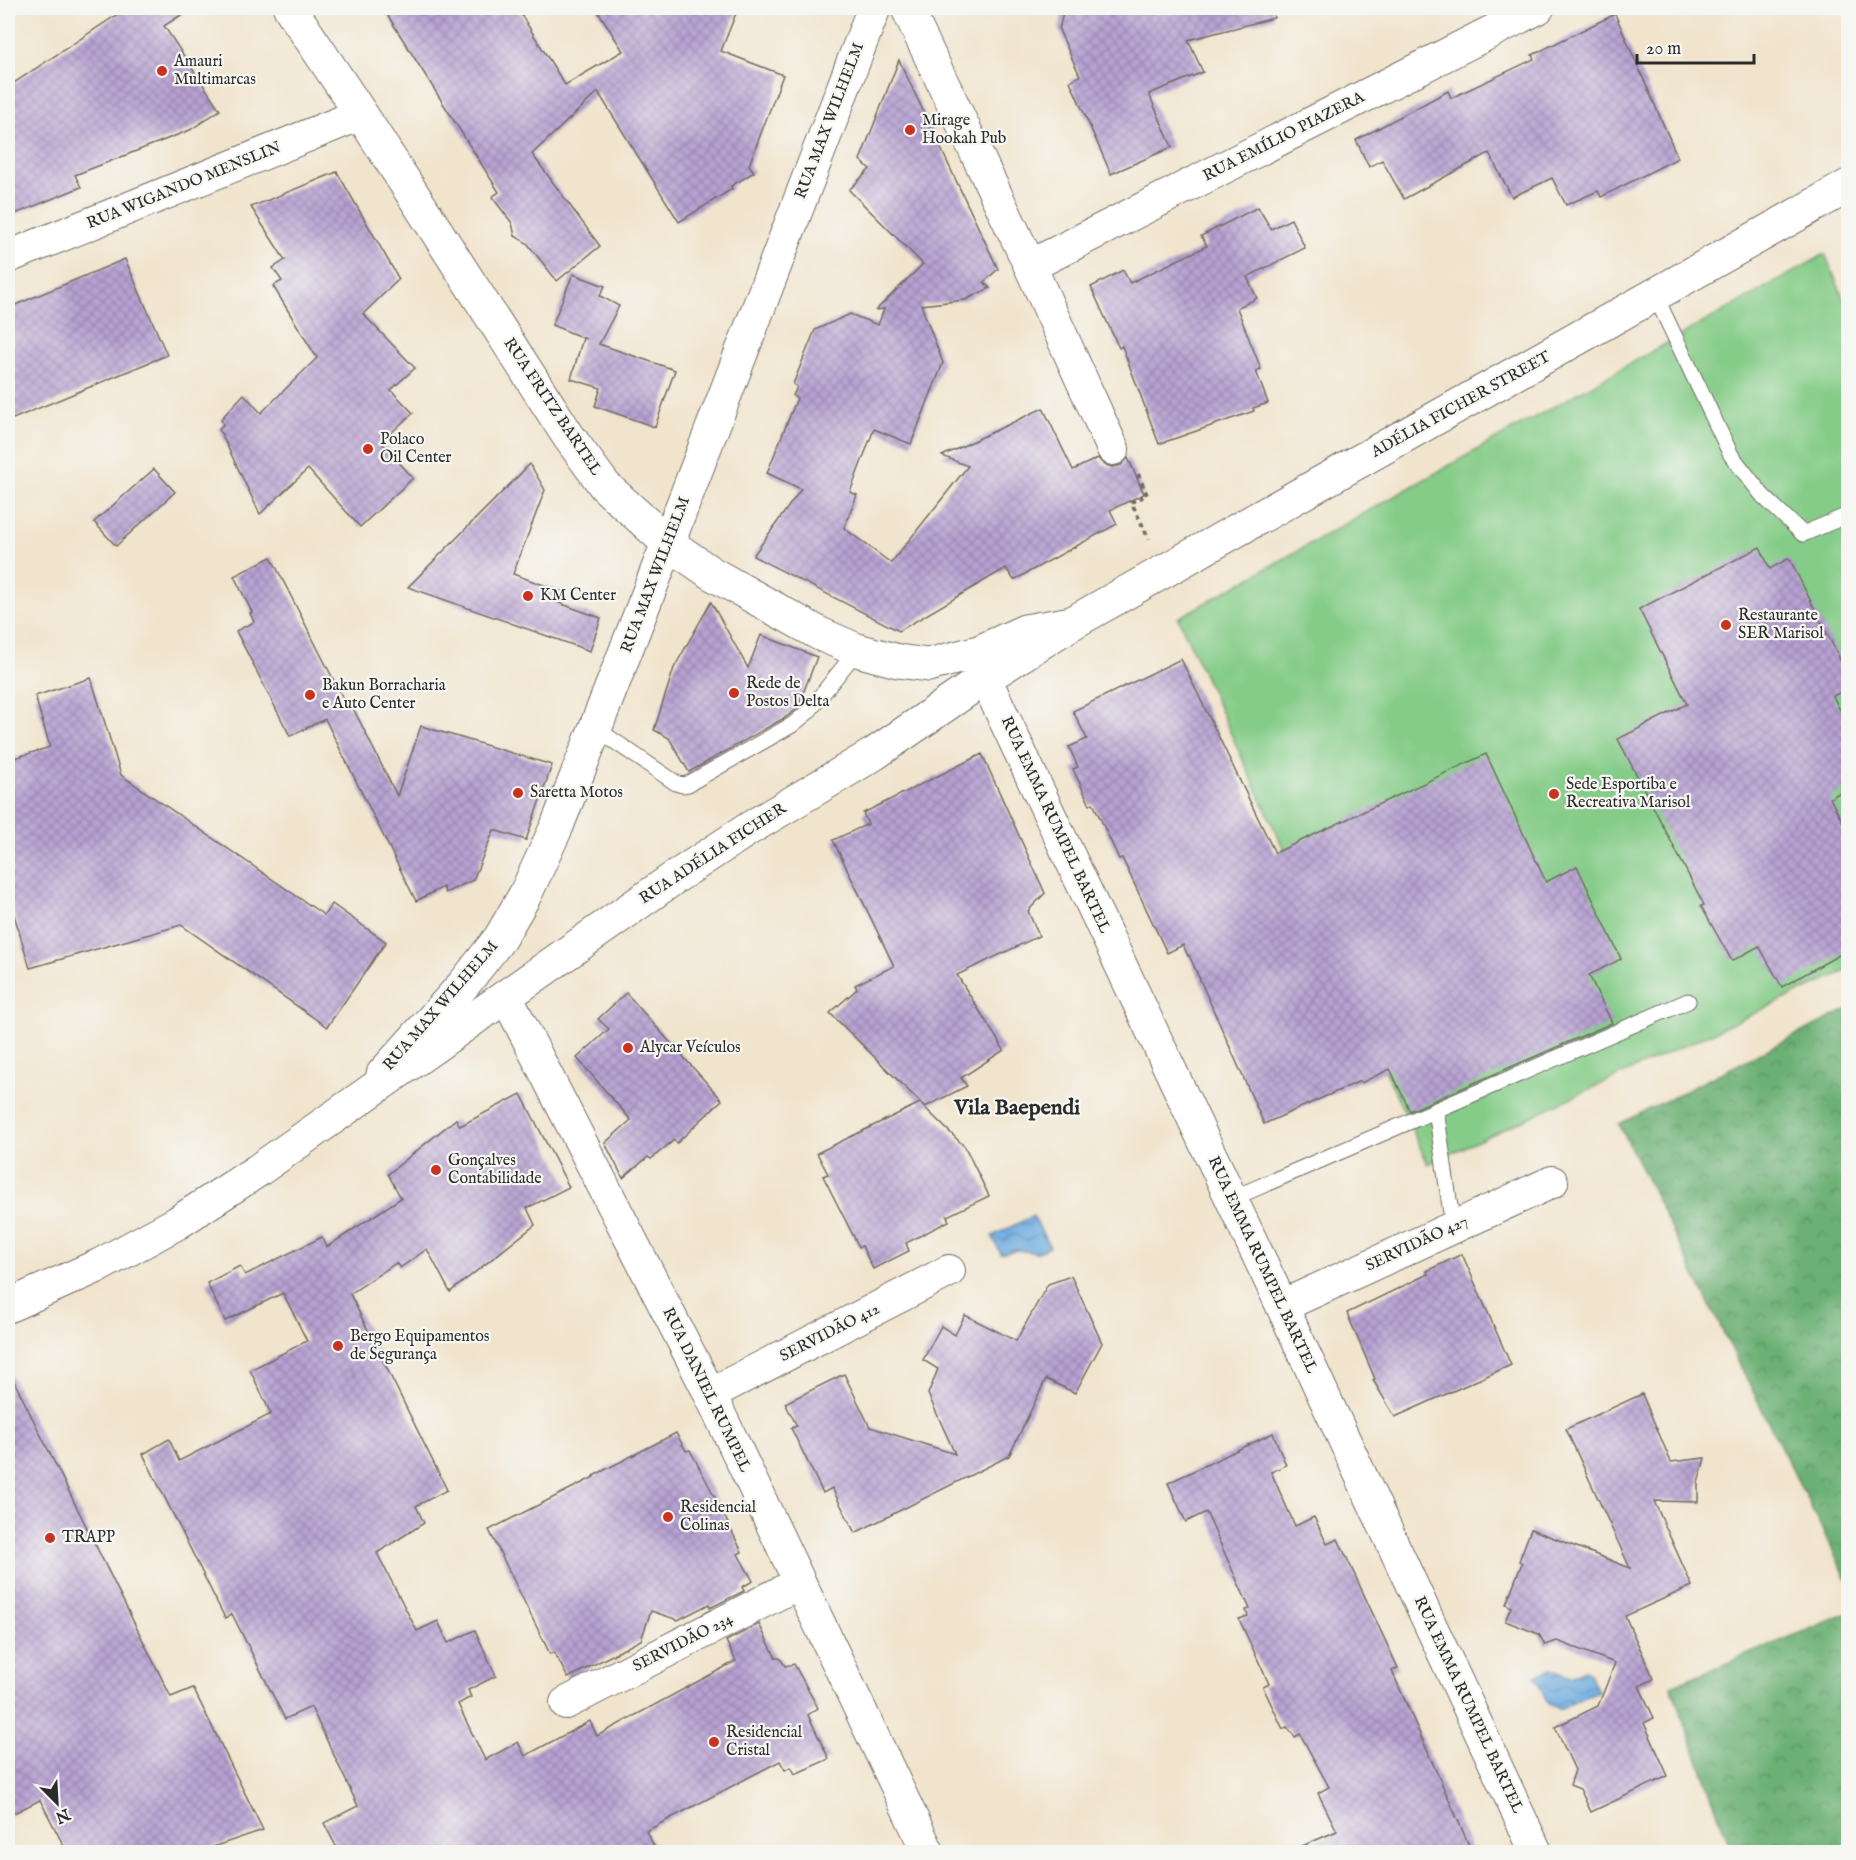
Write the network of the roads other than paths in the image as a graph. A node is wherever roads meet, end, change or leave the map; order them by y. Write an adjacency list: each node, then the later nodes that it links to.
1 (290, 8): 5 (main road, RUA FRITZ BARTEL)
2 (874, 8): 12 (main road, RUA MAX WILHELM)
3 (907, 8): 8 (street)
4 (1538, 8): 8 (street, RUA EMÍLIO PIAZERA)
5 (361, 114): 7 (street, RUA WIGANDO MENSLIN); 12 (main road, RUA FRITZ BARTEL)
6 (1848, 186): 9 (main road, ADÉLIA FICHER STREET)
7 (8, 257)
8 (1030, 266): 10 (street)
9 (1655, 295): 11 (lane); 13 (main road, ADÉLIA FICHER STREET)
10 (1113, 449)
11 (1848, 515)
12 (668, 543): 14 (main road, RUA FRITZ BARTEL); 16 (main road, RUA MAX WILHELM)
13 (1072, 623): 14 (main road, RUA FRITZ BARTEL); 15 (main road, RUA ADÉLIA FICHER)
14 (857, 650): 16 (lane)
15 (985, 678): 17 (main road, RUA ADÉLIA FICHER); 22 (street, RUA EMMA RUMPEL BARTEL)
16 (595, 728): 19 (main road, RUA MAX WILHELM)
17 (506, 996): 19 (main road, RUA ADÉLIA FICHER); 27 (street, RUA DANIEL RUMPEL)
18 (1688, 1001): 20 (lane)
19 (362, 1098): 25 (main road)
20 (1436, 1110): 22 (lane); 23 (lane)
21 (1552, 1182): 23 (street, SERVIDÃO 427)
22 (1231, 1199): 26 (street, RUA EMMA RUMPEL BARTEL)
23 (1453, 1227): 26 (street, SERVIDÃO 427)
24 (949, 1271): 27 (street, SERVIDÃO 412)
25 (8, 1306)
26 (1282, 1306): 31 (street, RUA EMMA RUMPEL BARTEL)
27 (710, 1394): 28 (street, RUA DANIEL RUMPEL)
28 (799, 1583): 29 (street, SERVIDÃO 234); 30 (street, RUA DANIEL RUMPEL)
29 (566, 1703)
30 (928, 1852)
31 (1536, 1852)

